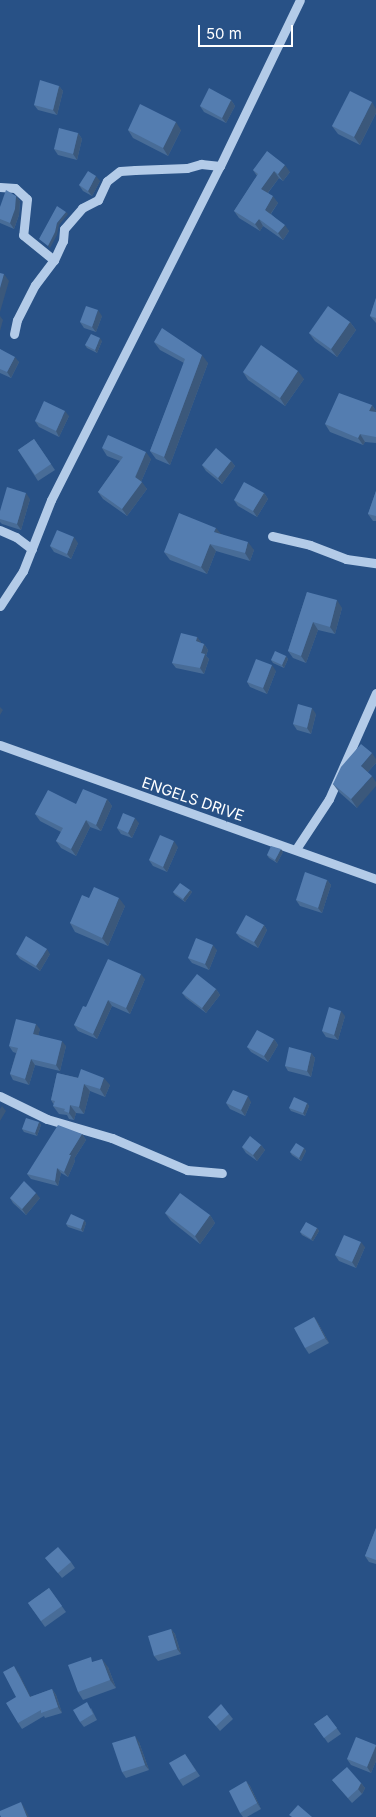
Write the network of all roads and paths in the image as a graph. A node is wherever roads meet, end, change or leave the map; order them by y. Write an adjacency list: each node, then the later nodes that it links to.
1 (300, 0): 2 (street)
2 (220, 166): 4 (street); 8 (street)
3 (0, 187): 4 (street)
4 (54, 260): 5 (street)
5 (14, 334)
6 (0, 530): 8 (street)
7 (272, 536): 9 (street)
8 (32, 549): 10 (street)
9 (376, 563)
10 (0, 606)
11 (376, 693): 13 (street)
12 (0, 745): 13 (street, ENGELS DRIVE)
13 (296, 850): 14 (street, ENGELS DRIVE)
14 (376, 879)
15 (0, 1096): 16 (street)
16 (222, 1173)

